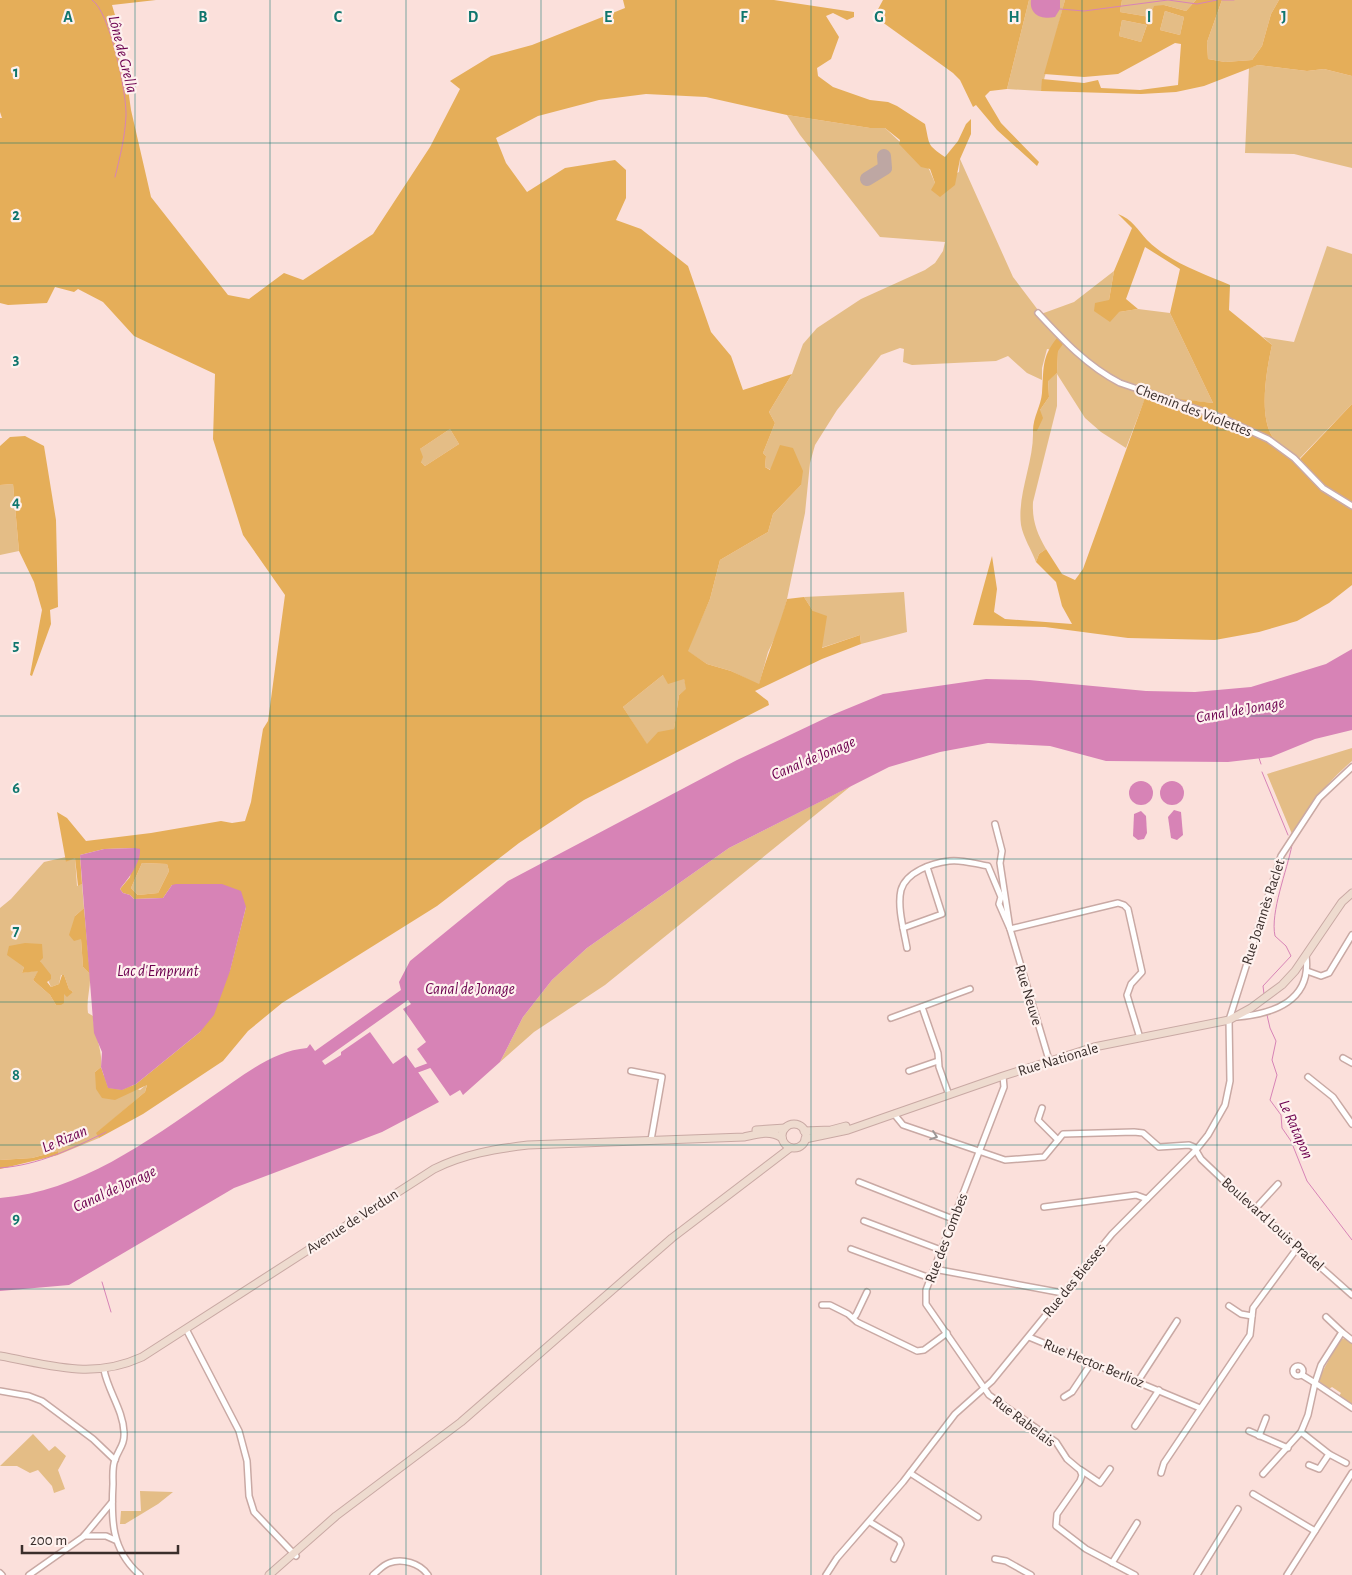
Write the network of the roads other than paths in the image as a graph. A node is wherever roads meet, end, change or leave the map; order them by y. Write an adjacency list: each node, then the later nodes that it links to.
1 (1038, 313): 2 (street, Chemin des Violettes)
2 (1352, 506)
3 (1352, 767): 16 (street, Rue Joannès Raclet)
4 (995, 824): 8 (street, Rue Neuve)
5 (927, 867): 7 (street); 7 (street); 8 (street, Rue Neuve)
6 (1352, 893): 11 (main road, Rue Nationale)
7 (903, 928): 10 (street)
8 (1010, 929): 17 (street); 19 (street, Rue Neuve)
9 (1352, 935): 12 (street)
10 (907, 948)
11 (1306, 956): 12 (street, Rue Nationale); 16 (main road, Rue Nationale)
12 (1307, 971): 16 (street, Rue Nationale)
13 (970, 989): 14 (street)
14 (922, 1007): 15 (street); 20 (street)
15 (891, 1018)
16 (1232, 1018): 17 (main road, Rue Nationale); 38 (street, Rue des Biesses)
17 (1140, 1038): 19 (main road, Rue Nationale)
18 (1343, 1058): 21 (street)
19 (1049, 1060): 24 (main road, Rue Nationale)
20 (938, 1061): 23 (street); 26 (street)
21 (1352, 1063)
22 (631, 1071): 35 (street)
23 (908, 1071)
24 (1003, 1076): 26 (main road, Rue Nationale); 39 (street, Rue des Combes)
25 (1308, 1077): 30 (street)
26 (949, 1095): 28 (main road, Rue Nationale)
27 (1042, 1108): 36 (street)
28 (894, 1114): 29 (main road, Rue Nationale); 39 (street, one-way to 39)
29 (885, 1117): 32 (main road, Rue Nationale); 34 (main road, Rue Nationale)
30 (1352, 1125)
31 (785, 1128): 32 (main road); 33 (main road, Avenue de Verdun); 37 (main road)
32 (804, 1131): 34 (main road)
33 (729, 1136): 35 (main road, Avenue de Verdun); 37 (main road, Avenue de Verdun)
34 (806, 1139): 37 (main road)
35 (651, 1140): 61 (main road, Avenue de Verdun)
36 (1058, 1140): 38 (street); 39 (street)
37 (786, 1143): 103 (main road)
38 (1196, 1150): 42 (street, Rue des Biesses); 44 (street, Boulevard Louis Pradel)
39 (979, 1152): 45 (street, Rue des Combes)
40 (859, 1182): 45 (street)
41 (1278, 1184): 44 (street)
42 (1147, 1199): 43 (street); 53 (street, Rue des Biesses)
43 (1044, 1207)
44 (1255, 1209): 47 (street, Boulevard Louis Pradel)
45 (953, 1219): 49 (street, Rue des Combes)
46 (864, 1221): 49 (street)
47 (1298, 1247): 54 (street, Boulevard Louis Pradel); 57 (street)
48 (851, 1248): 51 (street)
49 (941, 1250): 50 (street, Rue des Combes)
50 (934, 1269): 51 (street, Rue des Combes); 53 (street)
51 (930, 1278): 63 (street, Rue des Combes)
52 (867, 1292): 59 (street)
53 (1063, 1293): 64 (street, Rue des Biesses)
54 (1352, 1295)
55 (822, 1305): 59 (street)
56 (1228, 1306): 57 (street)
57 (1252, 1316): 76 (street)
58 (1326, 1317): 62 (street)
59 (853, 1318): 63 (street)
60 (1177, 1321): 70 (street)
61 (186, 1329): 68 (main road, Avenue de Verdun); 103 (street)
62 (1342, 1332): 65 (street); 71 (street)
63 (947, 1333): 72 (street, Rue des Combes)
64 (1029, 1337): 67 (street, Rue Hector Berlioz); 72 (street, Rue des Biesses)
65 (1352, 1340)
66 (0, 1356): 68 (main road, Avenue de Verdun)
67 (1092, 1362): 70 (street, Rue Hector Berlioz); 75 (street)
68 (104, 1370): 85 (street)
69 (1302, 1375): 71 (street)
70 (1138, 1381): 73 (street, Rue Hector Berlioz)
71 (1315, 1383): 77 (street); 81 (street)
72 (984, 1388): 89 (street, Rue Rabelais); 92 (street, Rue des Biesses)
73 (1159, 1390): 76 (street, Rue Hector Berlioz); 79 (street, Rue Hector Berlioz)
74 (0, 1391): 85 (street)
75 (1064, 1397)
76 (1200, 1408): 90 (street)
77 (1352, 1408)
78 (1266, 1418): 82 (street)
79 (1135, 1426)
80 (1249, 1431): 82 (street)
81 (1301, 1432): 83 (street); 84 (street)
82 (1259, 1436): 83 (street)
83 (1288, 1448): 93 (street)
84 (1329, 1454): 86 (street); 87 (street)
85 (114, 1460): 95 (street)
86 (1309, 1464)
87 (1346, 1464)
88 (1110, 1469): 89 (street, Rue Rabelais)
89 (1080, 1470): 106 (street)
90 (1161, 1473)
91 (1352, 1473): 100 (street)
92 (910, 1474): 97 (street); 98 (street, Rue des Biesses)
93 (1263, 1474)
94 (1253, 1494): 100 (street)
95 (112, 1502): 101 (street); 102 (street)
96 (1238, 1509): 115 (street)
97 (978, 1517)
98 (870, 1522): 104 (street); 112 (street, Rue des Biesses)
99 (1137, 1523): 106 (street)
100 (1315, 1531): 116 (street)
101 (83, 1536): 102 (street); 107 (street)
102 (115, 1540): 108 (street)
103 (295, 1554): 109 (main road)
104 (894, 1559)
105 (995, 1560): 113 (street)
106 (1112, 1563): 114 (street)
107 (29, 1575)
108 (140, 1575)
109 (269, 1575)
110 (373, 1575): 111 (street)
111 (428, 1575)
112 (826, 1575)
113 (1031, 1575)
114 (1135, 1575)
115 (1197, 1575)
116 (1287, 1575)

